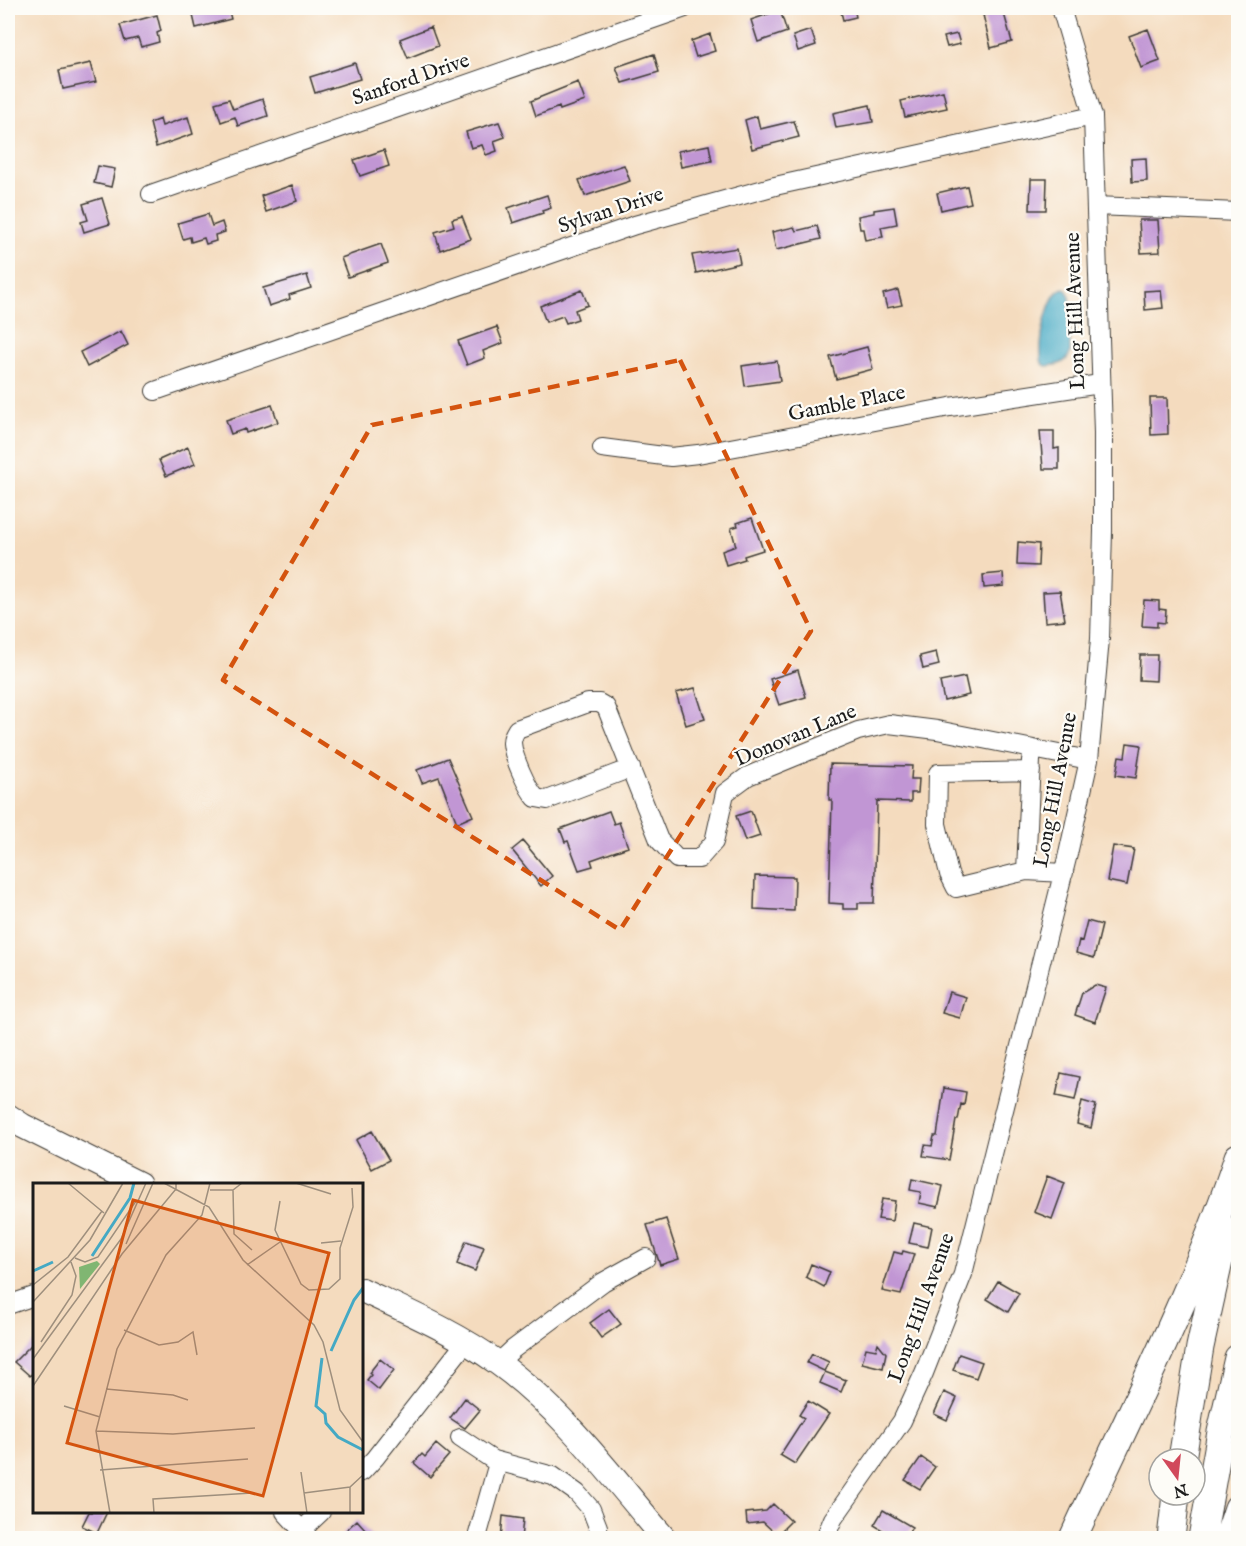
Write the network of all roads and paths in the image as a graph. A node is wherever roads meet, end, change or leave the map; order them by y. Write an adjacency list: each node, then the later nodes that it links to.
1 (685, 8): 4 (street, Sanford Drive)
2 (1061, 8): 3 (street, Long Hill Avenue)
3 (1093, 116): 5 (street, Long Hill Avenue); 8 (street, Sylvan Drive)
4 (151, 194)
5 (1096, 206): 6 (street); 7 (street, Long Hill Avenue)
6 (1239, 212)
7 (1100, 384): 9 (street, Gamble Place); 11 (street, Long Hill Avenue)
8 (155, 391)
9 (602, 448)
10 (1032, 749): 11 (street, Donovan Lane); 12 (street, Donovan Lane); 13 (street)
11 (1089, 760): 15 (street, Long Hill Avenue)
12 (631, 768): 12 (street, Donovan Lane)
13 (1031, 771): 14 (street); 14 (street)
14 (1026, 871): 15 (street)
15 (1064, 873): 39 (street, Long Hill Avenue)
16 (8, 1116): 19 (main road)
17 (1239, 1157): 40 (highway)
18 (1239, 1179): 28 (highway)
19 (135, 1183)
20 (646, 1258): 26 (street)
21 (363, 1290): 24 (main road)
22 (33, 1296): 23 (street)
23 (8, 1305)
24 (466, 1342): 26 (main road); 30 (street)
25 (1239, 1358): 42 (highway)
26 (498, 1363): 38 (main road)
27 (460, 1438): 29 (street)
28 (1184, 1447)
29 (498, 1463): 36 (street); 37 (street)
30 (363, 1471)
31 (1175, 1507): 41 (highway)
32 (1239, 1508): 43 (highway)
33 (286, 1513): 35 (street)
34 (320, 1513): 35 (street)
35 (305, 1534)
36 (478, 1534)
37 (598, 1539)
38 (664, 1539)
39 (825, 1539)
40 (1073, 1539)
41 (1171, 1539)
42 (1202, 1539)
43 (1228, 1539)

